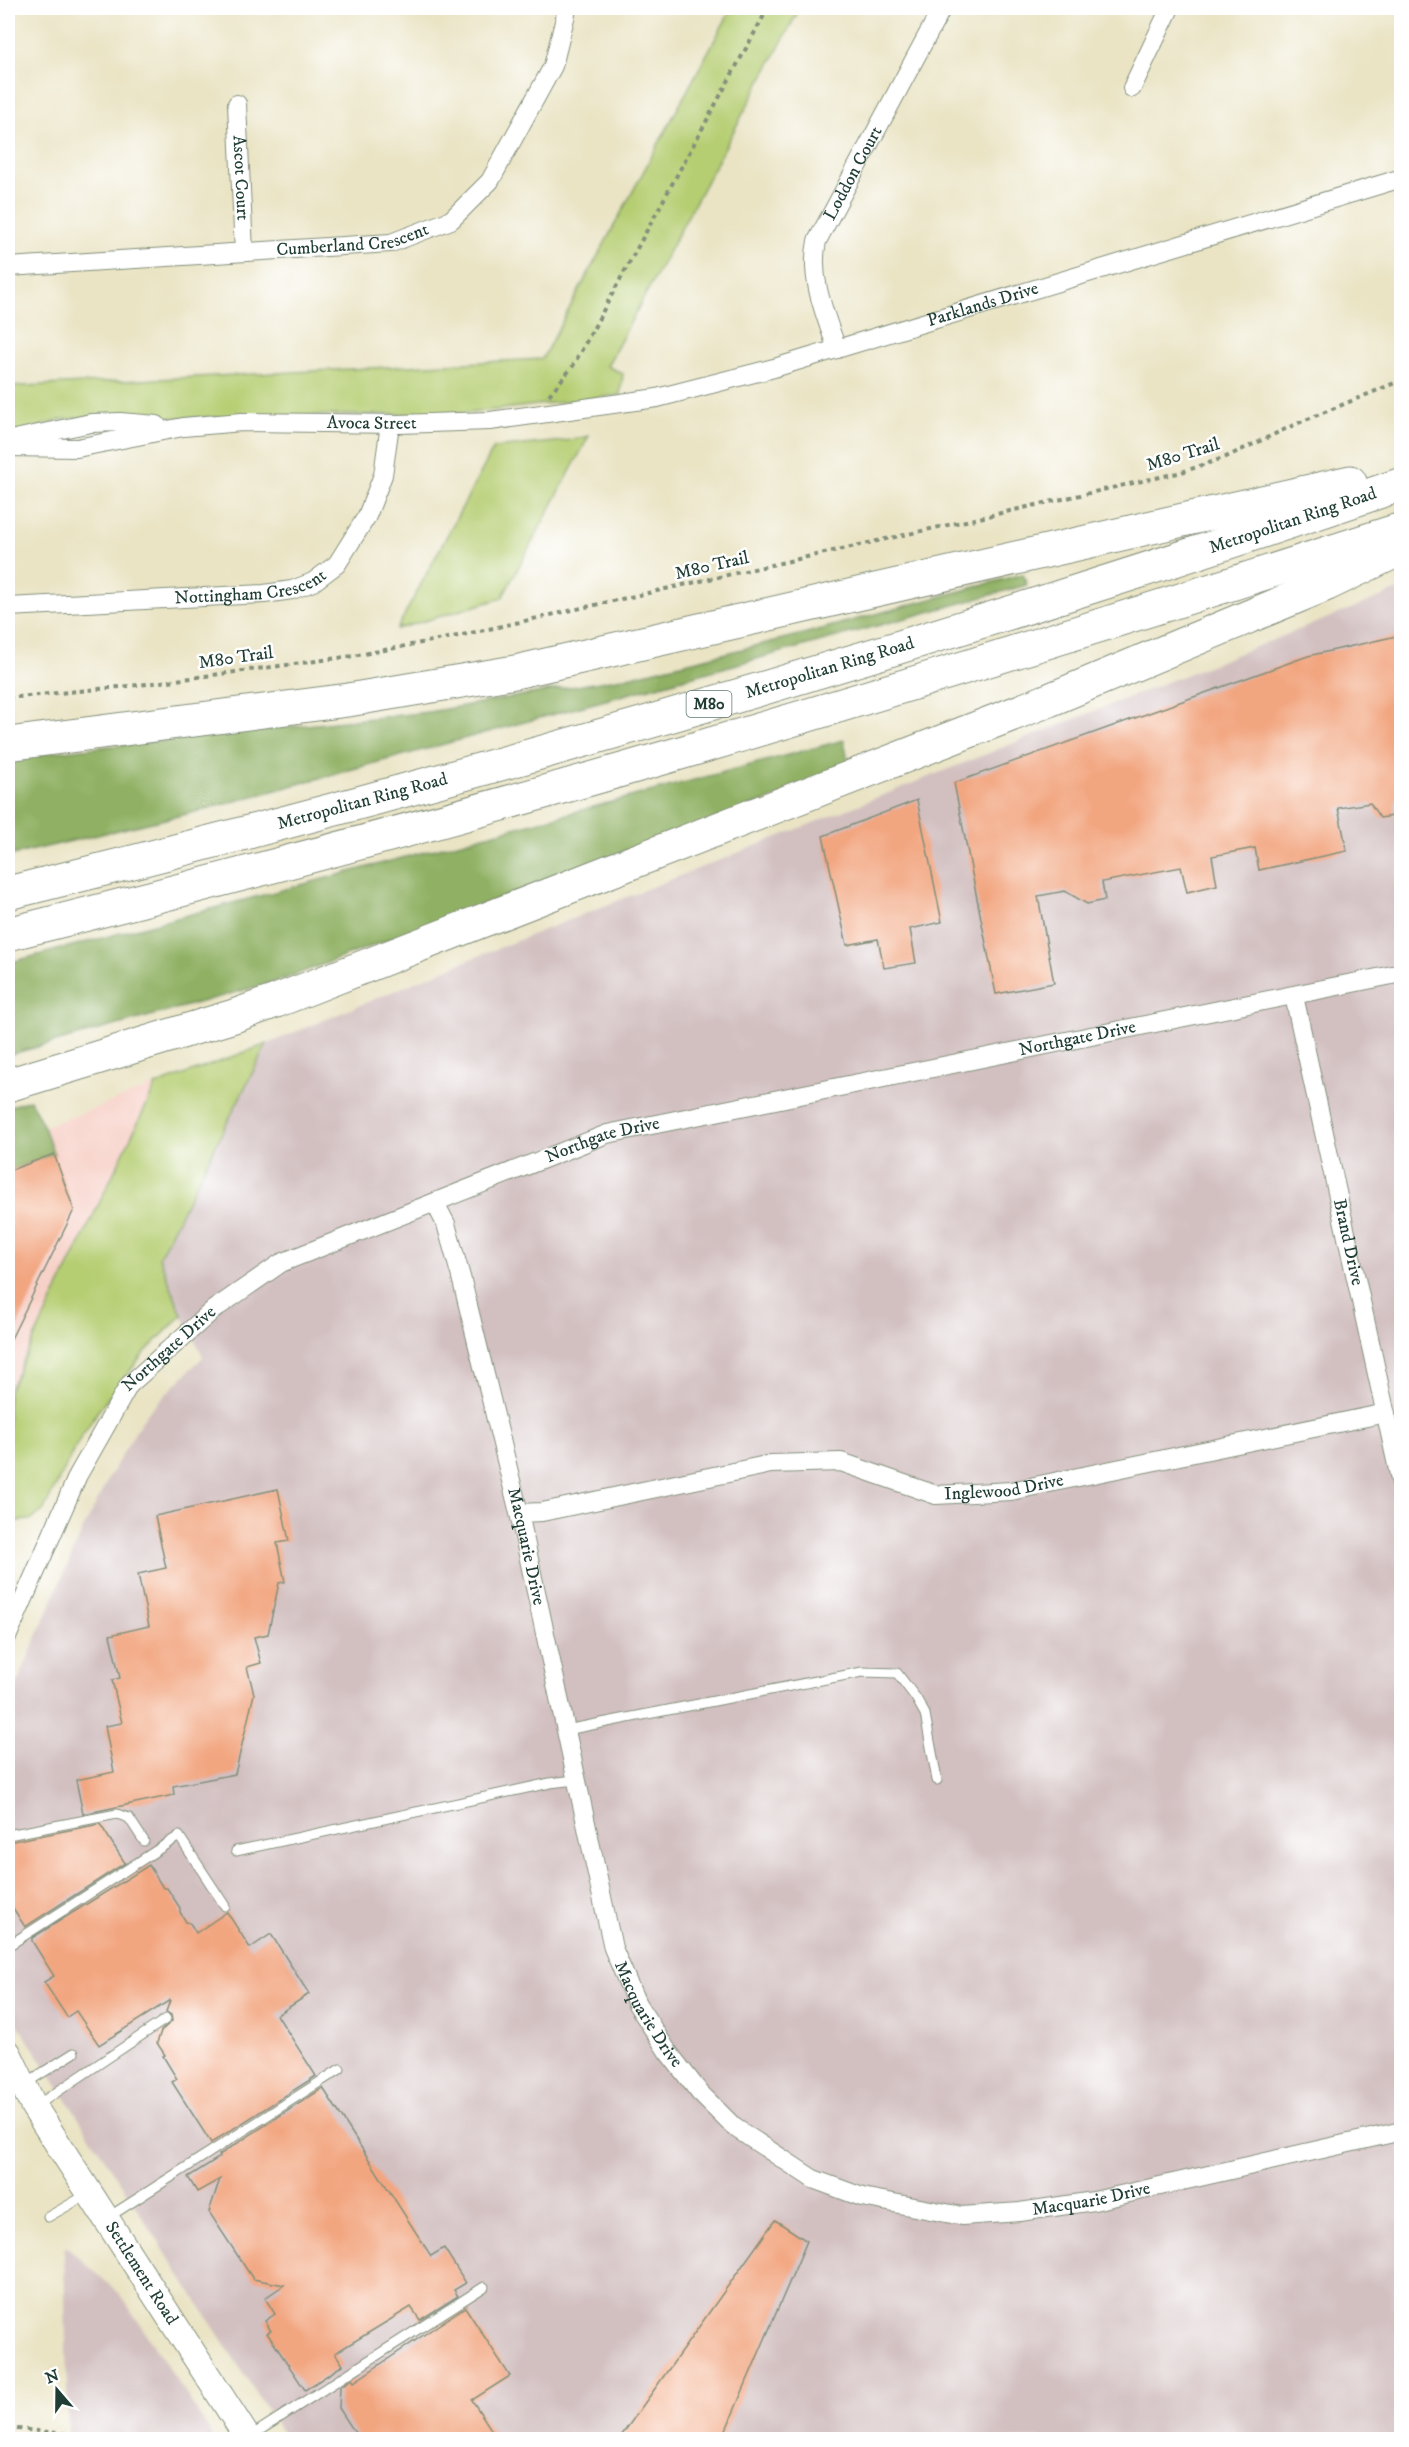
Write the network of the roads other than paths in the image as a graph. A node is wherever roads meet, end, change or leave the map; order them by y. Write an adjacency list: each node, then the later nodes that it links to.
1 (565, 8): 7 (street, Cumberland Crescent)
2 (942, 8): 9 (street, Loddon Court)
3 (1170, 8): 4 (street)
4 (1132, 88)
5 (237, 104): 7 (street, Ascot Court)
6 (1401, 178): 9 (street, Parklands Drive)
7 (244, 252): 8 (street, Cumberland Crescent)
8 (8, 267)
9 (837, 349): 10 (street, Parklands Drive)
10 (559, 413): 11 (street, Avoca Street)
11 (390, 424): 12 (street, Avoca Street); 19 (street, Nottingham Crescent)
12 (183, 427): 13 (street, Avoca Street); 14 (street, Avoca Street)
13 (8, 441)
14 (8, 447)
15 (1401, 470): 20 (highway)
16 (1401, 484): 21 (highway, Metropolitan Ring Road / M80)
17 (1401, 529): 22 (highway, M80)
18 (1401, 548): 25 (highway)
19 (8, 607)
20 (8, 744)
21 (8, 893)
22 (8, 934)
23 (1401, 973): 24 (street, Northgate Drive)
24 (1294, 996): 26 (street, Northgate Drive); 27 (street, Brand Drive)
25 (8, 1085)
26 (435, 1203): 29 (street, Macquarie Drive); 30 (street, Northgate Drive)
27 (1386, 1413): 28 (street, Brand Drive); 29 (street, Inglewood Drive)
28 (1401, 1488)
29 (519, 1513): 31 (street, Macquarie Drive)
30 (8, 1635)
31 (566, 1730): 32 (street, Macquarie Drive); 33 (lane)
32 (575, 1780): 36 (lane); 44 (street, Macquarie Drive)
33 (937, 1780)
34 (8, 1835): 35 (lane)
35 (144, 1841)
36 (236, 1851)
37 (225, 1906): 38 (lane)
38 (8, 1946)
39 (166, 2019): 43 (lane)
40 (8, 2053): 43 (main road, Settlement Road)
41 (74, 2053): 43 (lane)
42 (340, 2069): 47 (lane)
43 (20, 2090): 45 (main road, Settlement Road)
44 (1401, 2131)
45 (89, 2193): 46 (lane); 47 (main road, Settlement Road)
46 (48, 2217)
47 (106, 2218): 49 (main road, Settlement Road)
48 (484, 2287): 49 (lane)
49 (249, 2439)

